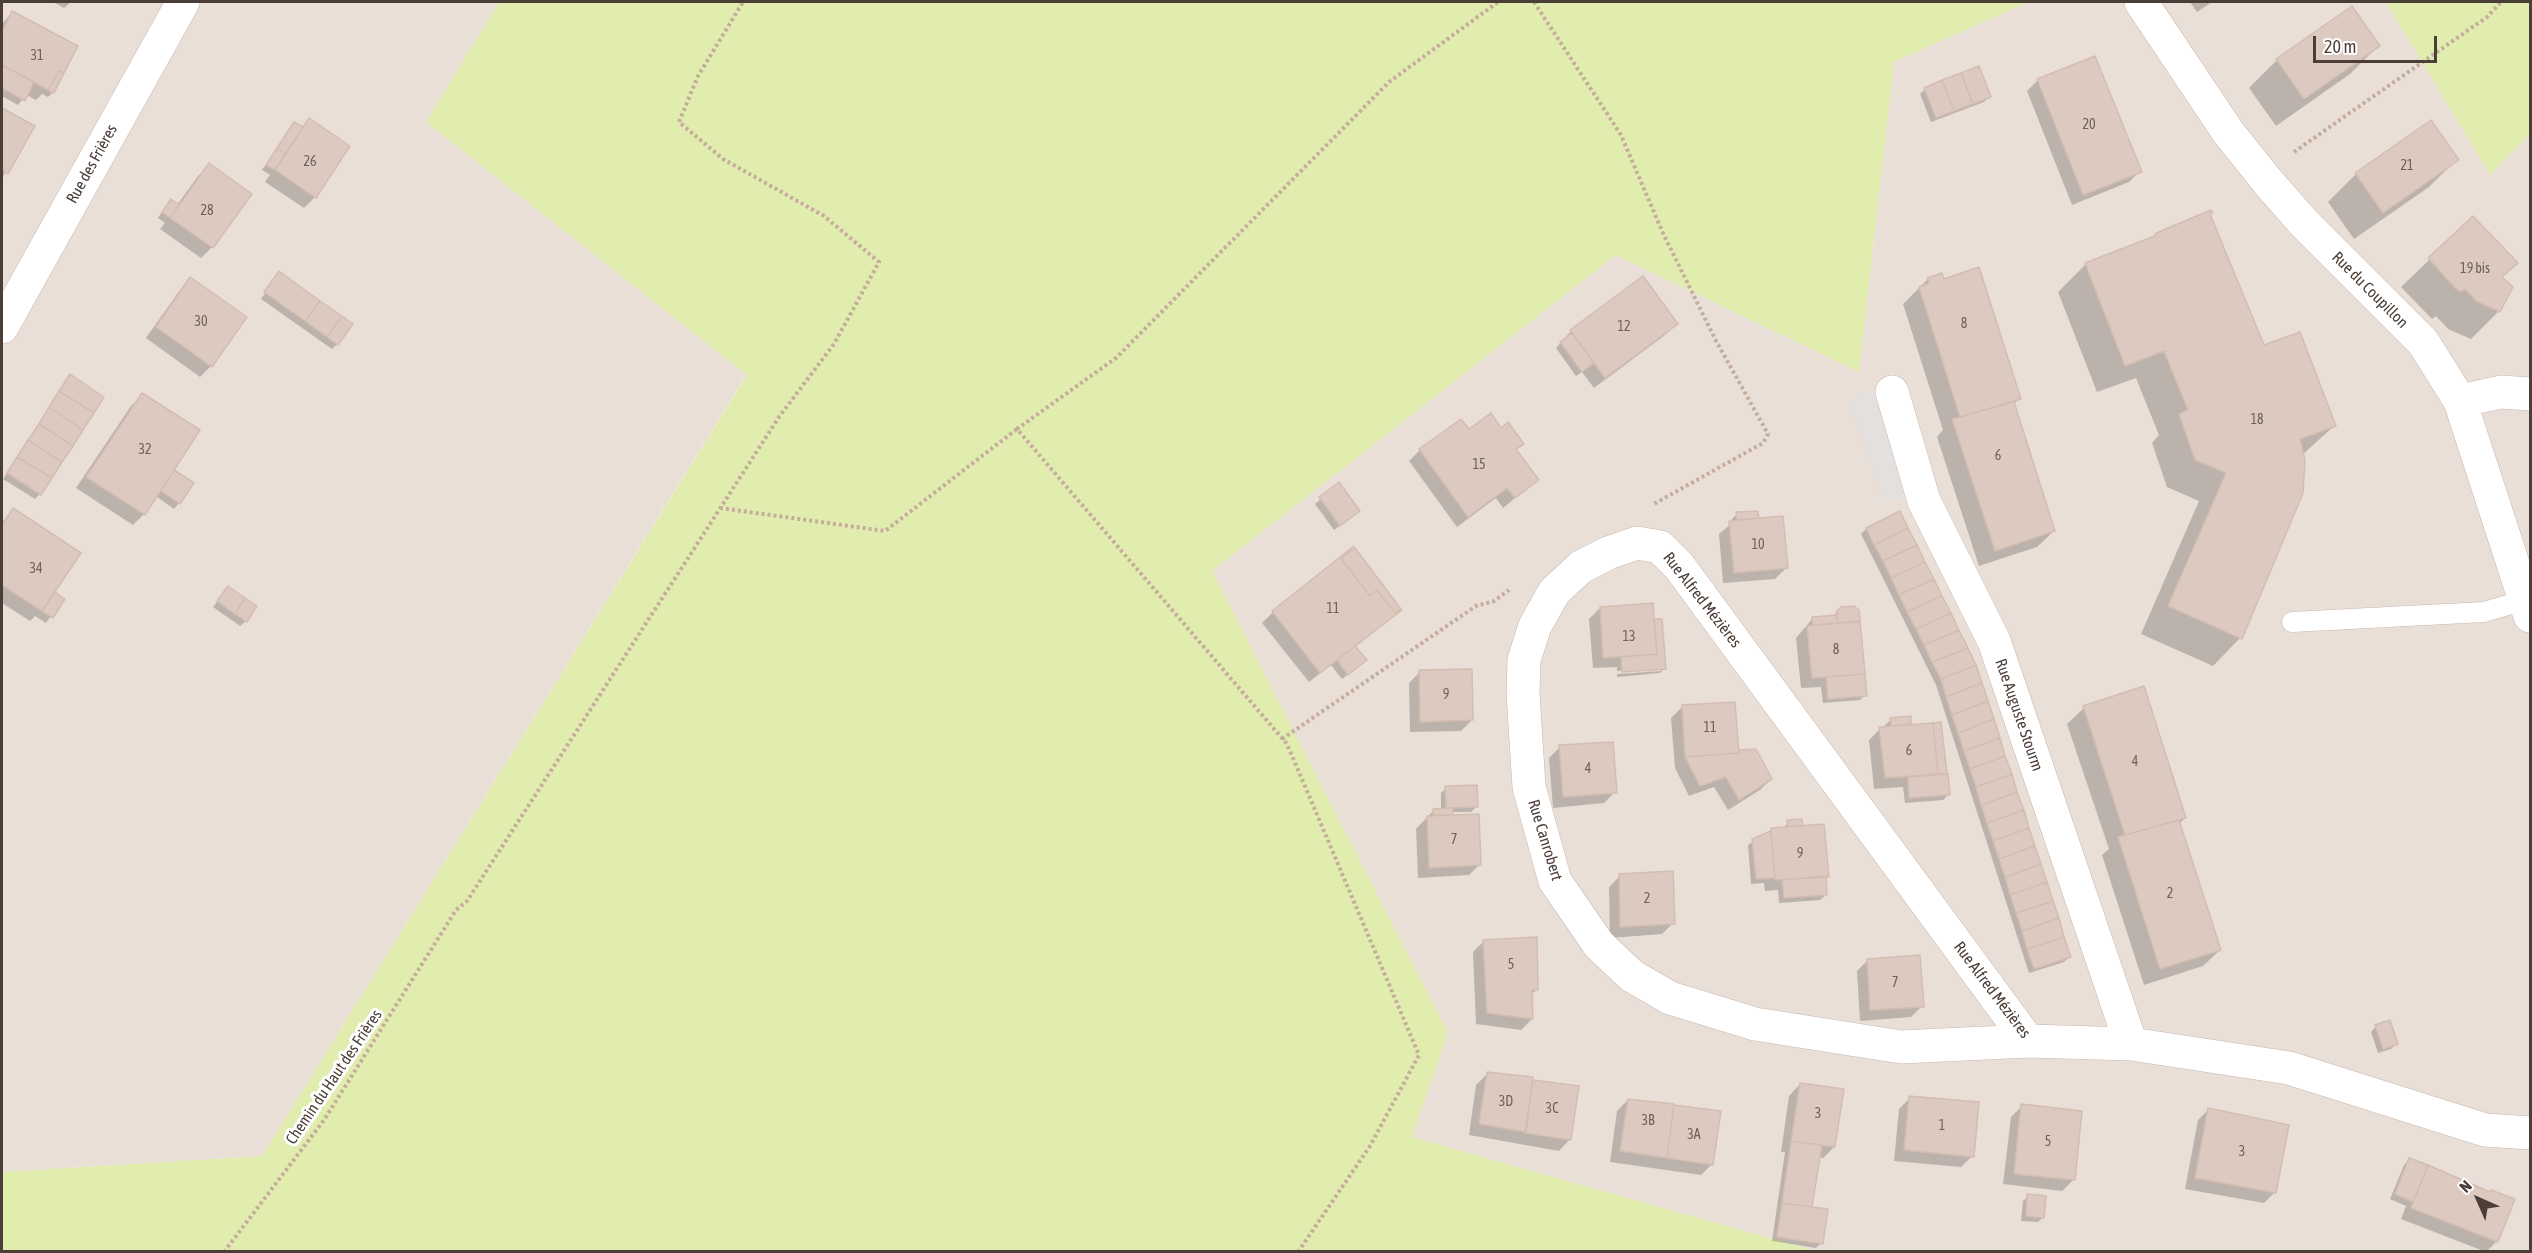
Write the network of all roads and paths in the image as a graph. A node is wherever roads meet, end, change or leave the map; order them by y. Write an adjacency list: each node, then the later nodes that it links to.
1 (183, 2): 8 (street, Rue des Frières)
2 (743, 2): 14 (path, Chemin du Haut des Frières)
3 (1498, 2): 12 (path)
4 (1534, 2): 13 (path)
5 (2141, 2): 7 (street, Rue du Coupillon)
6 (2501, 2): 7 (path)
7 (2268, 182): 11 (street, Rue du Coupillon)
8 (2, 327)
9 (1892, 392): 21 (street, Rue Auguste Stourm)
10 (2530, 394): 11 (street)
11 (2460, 401): 17 (street, Rue du Coupillon)
12 (1017, 429): 14 (path); 19 (path)
13 (1661, 500)
14 (720, 508): 23 (path, Chemin du Haut des Frières)
15 (1638, 543): 20 (street, Rue Alfred Mézières); 20 (street, Rue Canrobert)
16 (1494, 601): 19 (path)
17 (2528, 608): 18 (lane)
18 (2292, 622)
19 (1282, 739): 24 (path)
20 (2028, 1041): 21 (street, Rue Alfred Mézières)
21 (2131, 1044): 22 (street, Rue Alfred Mézières)
22 (2530, 1133)
23 (224, 1251)
24 (1298, 1251)

